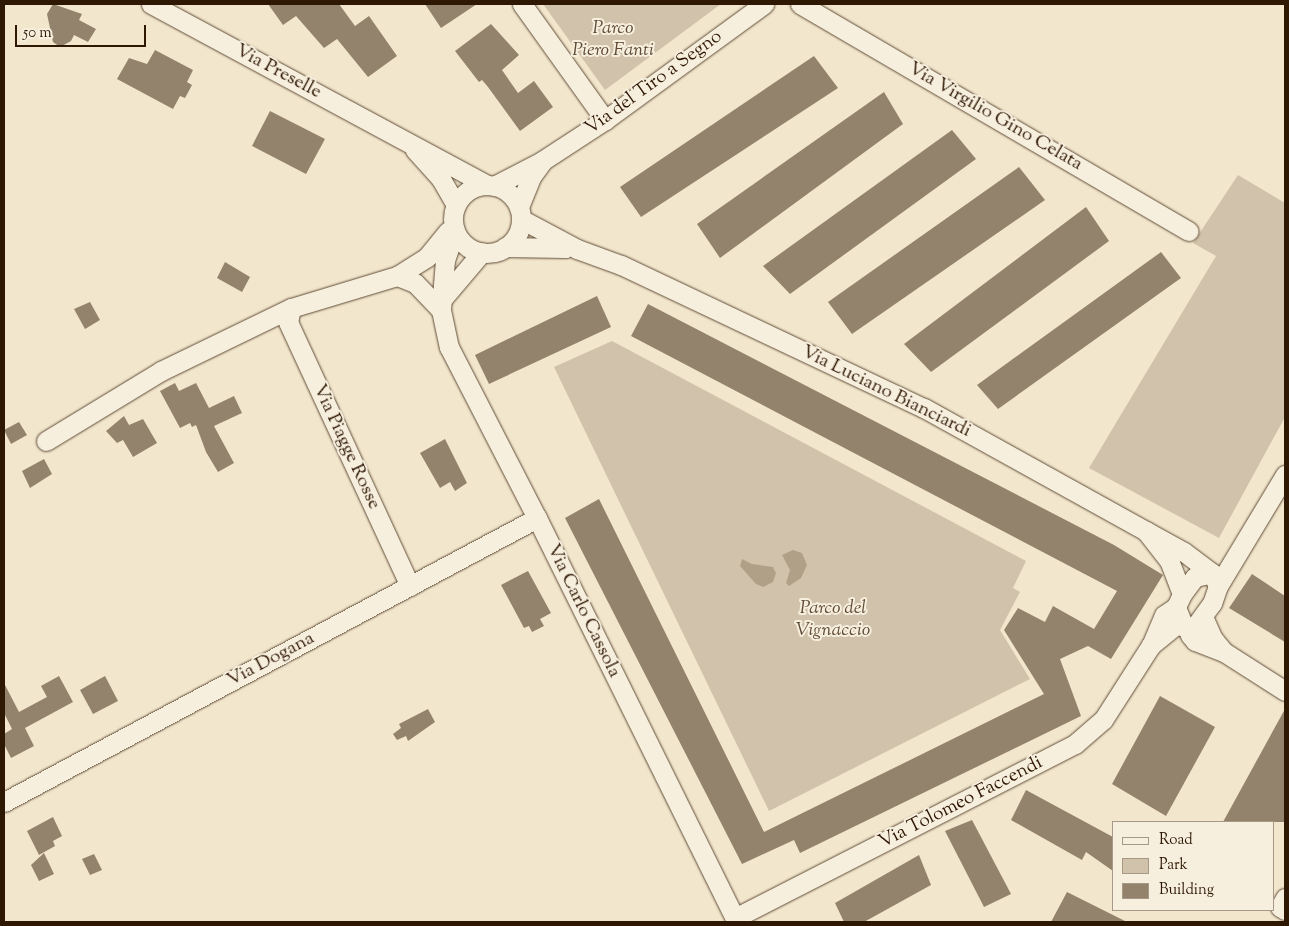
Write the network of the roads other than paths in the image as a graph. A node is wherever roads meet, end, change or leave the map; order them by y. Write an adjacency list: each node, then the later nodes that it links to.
1 (151, 4): 6 (street, Via Preselle)
2 (522, 4): 5 (street)
3 (764, 4): 5 (street, Via del Tiro a Segno)
4 (800, 4): 11 (street, Via Virgilio Gino Celata)
5 (605, 120): 7 (street, Via del Tiro a Segno)
6 (405, 140): 8 (street, Via Preselle); 10 (street, Via Preselle)
7 (542, 161): 8 (street, Via del Tiro a Segno); 9 (street, Via del Tiro a Segno)
8 (491, 185): 9 (street); 10 (street)
9 (520, 213): 12 (street); 13 (street)
10 (455, 219): 14 (street); 15 (street); 16 (street, Via Carlo Cassola)
11 (1189, 231)
12 (505, 248): 13 (street); 14 (street)
13 (576, 250): 21 (street, Via Luciano Bianciardi)
14 (482, 252): 16 (street)
15 (397, 276): 16 (street); 17 (street)
16 (442, 304): 20 (street, Via Carlo Cassola)
17 (290, 308): 18 (street); 23 (street, Via Piagge Rosse)
18 (46, 441)
19 (1285, 475): 22 (street)
20 (537, 518): 23 (street, Via Dogana); 29 (street, Via Carlo Cassola)
21 (1146, 531): 22 (street, Via Luciano Bianciardi); 24 (street, Via Luciano Bianciardi)
22 (1215, 580): 24 (street); 24 (street, Via Tolomeo Faccendi)
23 (410, 586): 26 (street, Via Dogana)
24 (1186, 614): 25 (street); 29 (street, Via Tolomeo Faccendi)
25 (1285, 691)
26 (4, 802)
27 (1285, 898): 28 (street)
28 (1285, 910)
29 (736, 920)

